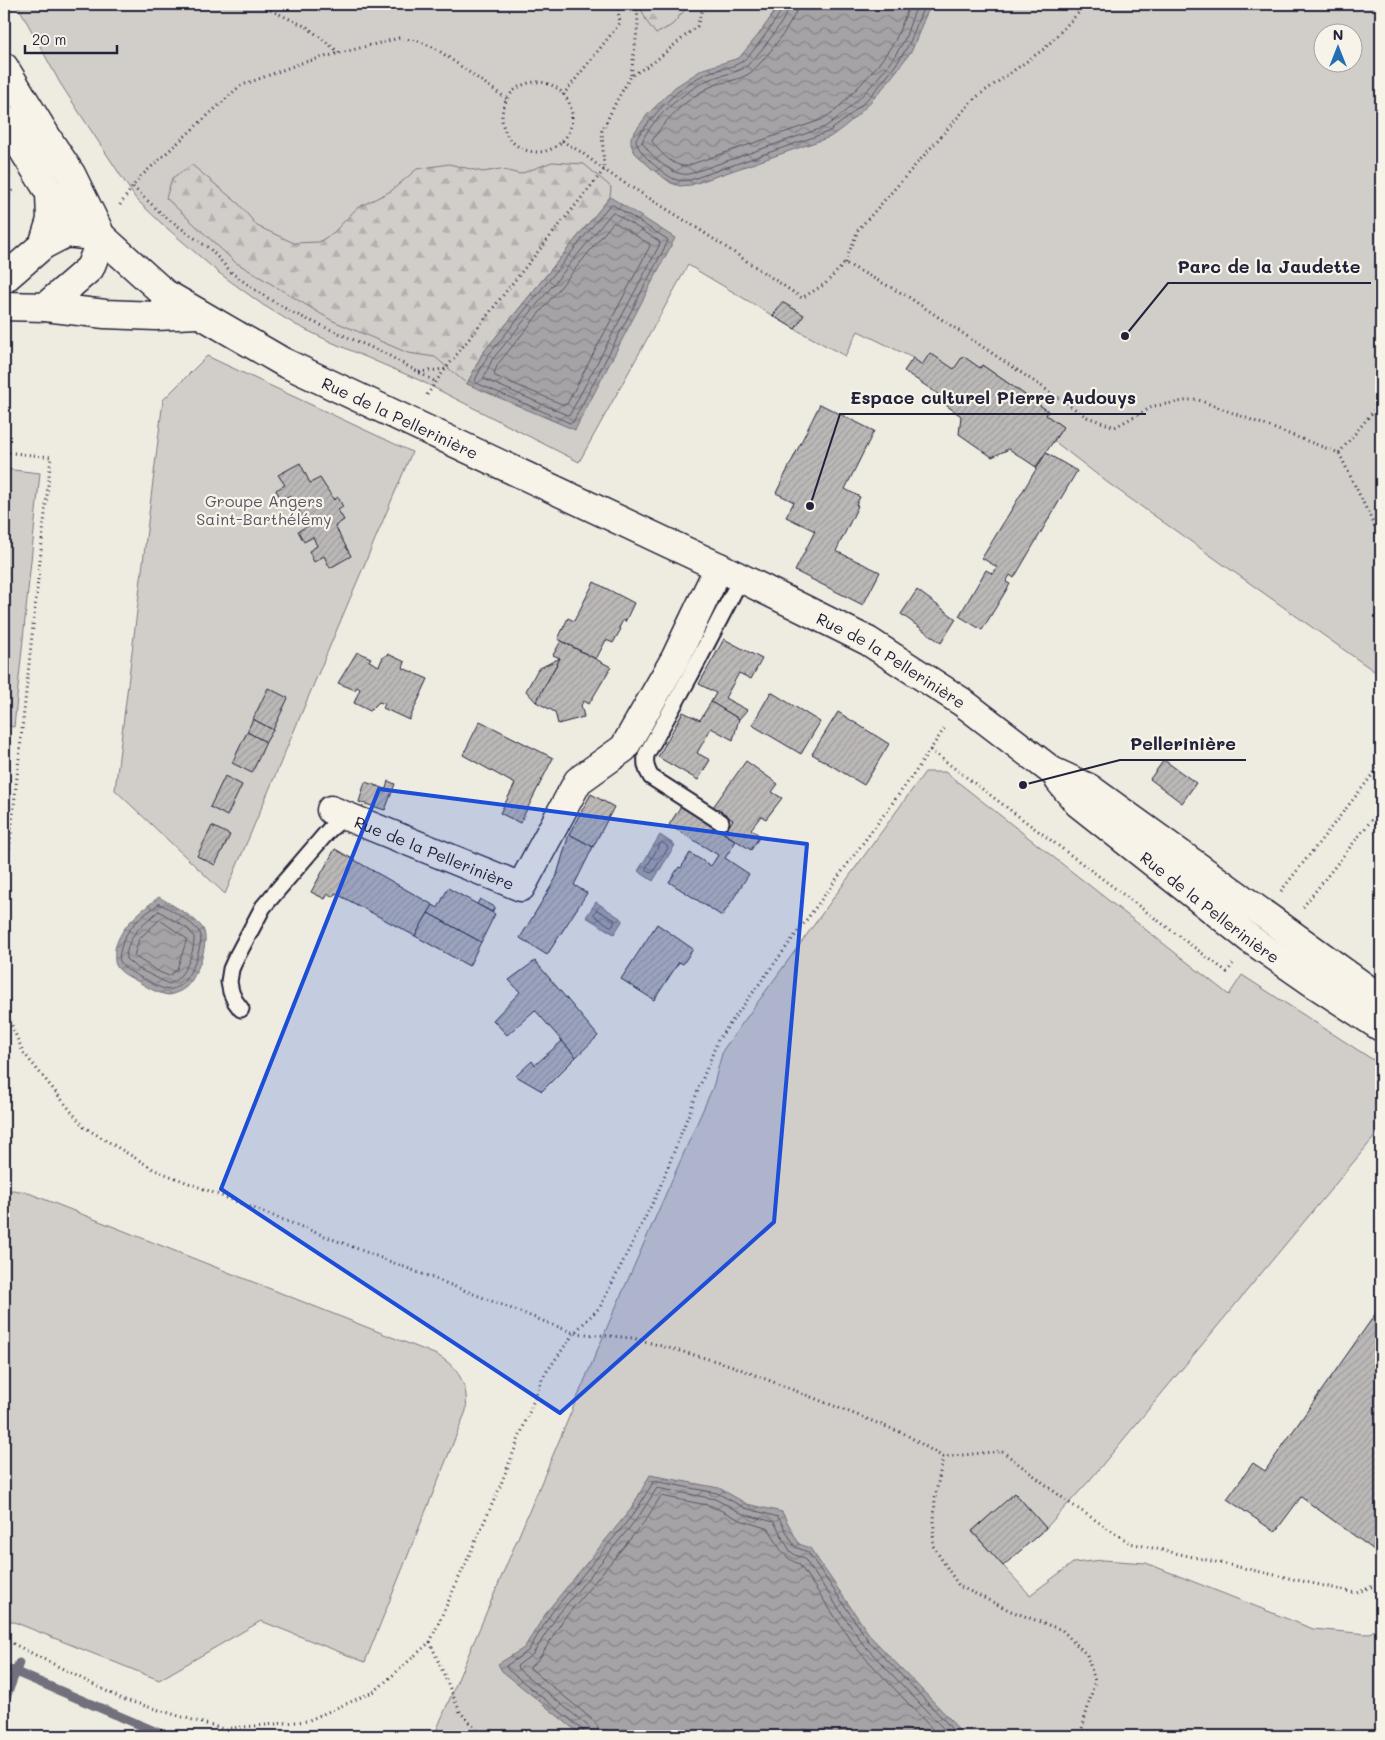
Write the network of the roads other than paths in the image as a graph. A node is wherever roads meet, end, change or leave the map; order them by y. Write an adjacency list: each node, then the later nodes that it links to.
1 (4, 66): 4 (street)
2 (4, 119): 3 (street)
3 (50, 194): 4 (street, Rue de la Pellerinière); 5 (street)
4 (102, 237): 5 (street); 8 (street); 9 (street, Rue de la Pellerinière)
5 (43, 245): 6 (street)
6 (4, 279)
7 (4, 306): 8 (street)
8 (45, 307): 9 (street)
9 (197, 314): 10 (street, Rue de la Pellerinière)
10 (730, 572): 11 (street, Rue de la Pellerinière); 12 (street, Rue de la Pellerinière); 13 (lane)
11 (1052, 771): 14 (street, Rue de la Pellerinière); 16 (street, Rue de la Pellerinière)
12 (338, 813): 15 (lane)
13 (722, 822)
14 (1381, 999)
15 (241, 1009)
16 (1381, 1027)

